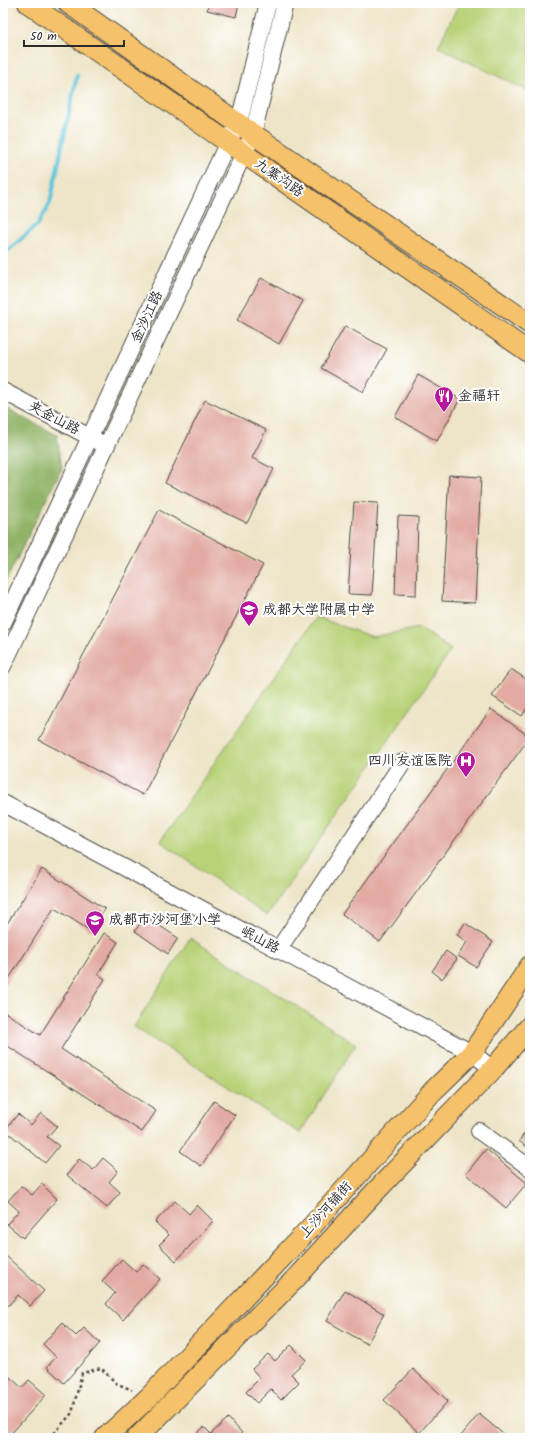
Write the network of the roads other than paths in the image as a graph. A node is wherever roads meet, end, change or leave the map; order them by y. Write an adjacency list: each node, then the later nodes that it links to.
1 (28, 3): 6 (main road, 九寨沟路)
2 (68, 3): 5 (main road, 九寨沟路)
3 (268, 3): 5 (street, 金沙江路)
4 (285, 3): 5 (street, 金沙江路)
5 (246, 128): 6 (street, 金沙江路); 7 (main road, 九寨沟路)
6 (236, 147): 8 (main road, 九寨沟路); 10 (street, 金沙江路); 11 (street, 金沙江路)
7 (530, 324)
8 (530, 353)
9 (3, 391): 10 (street, 夹金山路)
10 (90, 437): 11 (street, 夹金山路); 12 (street, 金沙江路)
11 (106, 445): 13 (street, 金沙江路)
12 (3, 623)
13 (3, 666)
14 (403, 762): 16 (street)
15 (3, 803): 16 (street, 岷山路)
16 (278, 950): 19 (street, 岷山路)
17 (530, 966): 19 (main road, 上沙河铺街)
18 (530, 1026): 20 (main road, 上沙河铺街)
19 (472, 1053): 20 (street, 岷山路); 23 (main road, 上沙河铺街)
20 (493, 1069): 24 (main road, 上沙河铺街)
21 (479, 1131): 22 (street)
22 (530, 1168)
23 (105, 1438)
24 (137, 1438)

